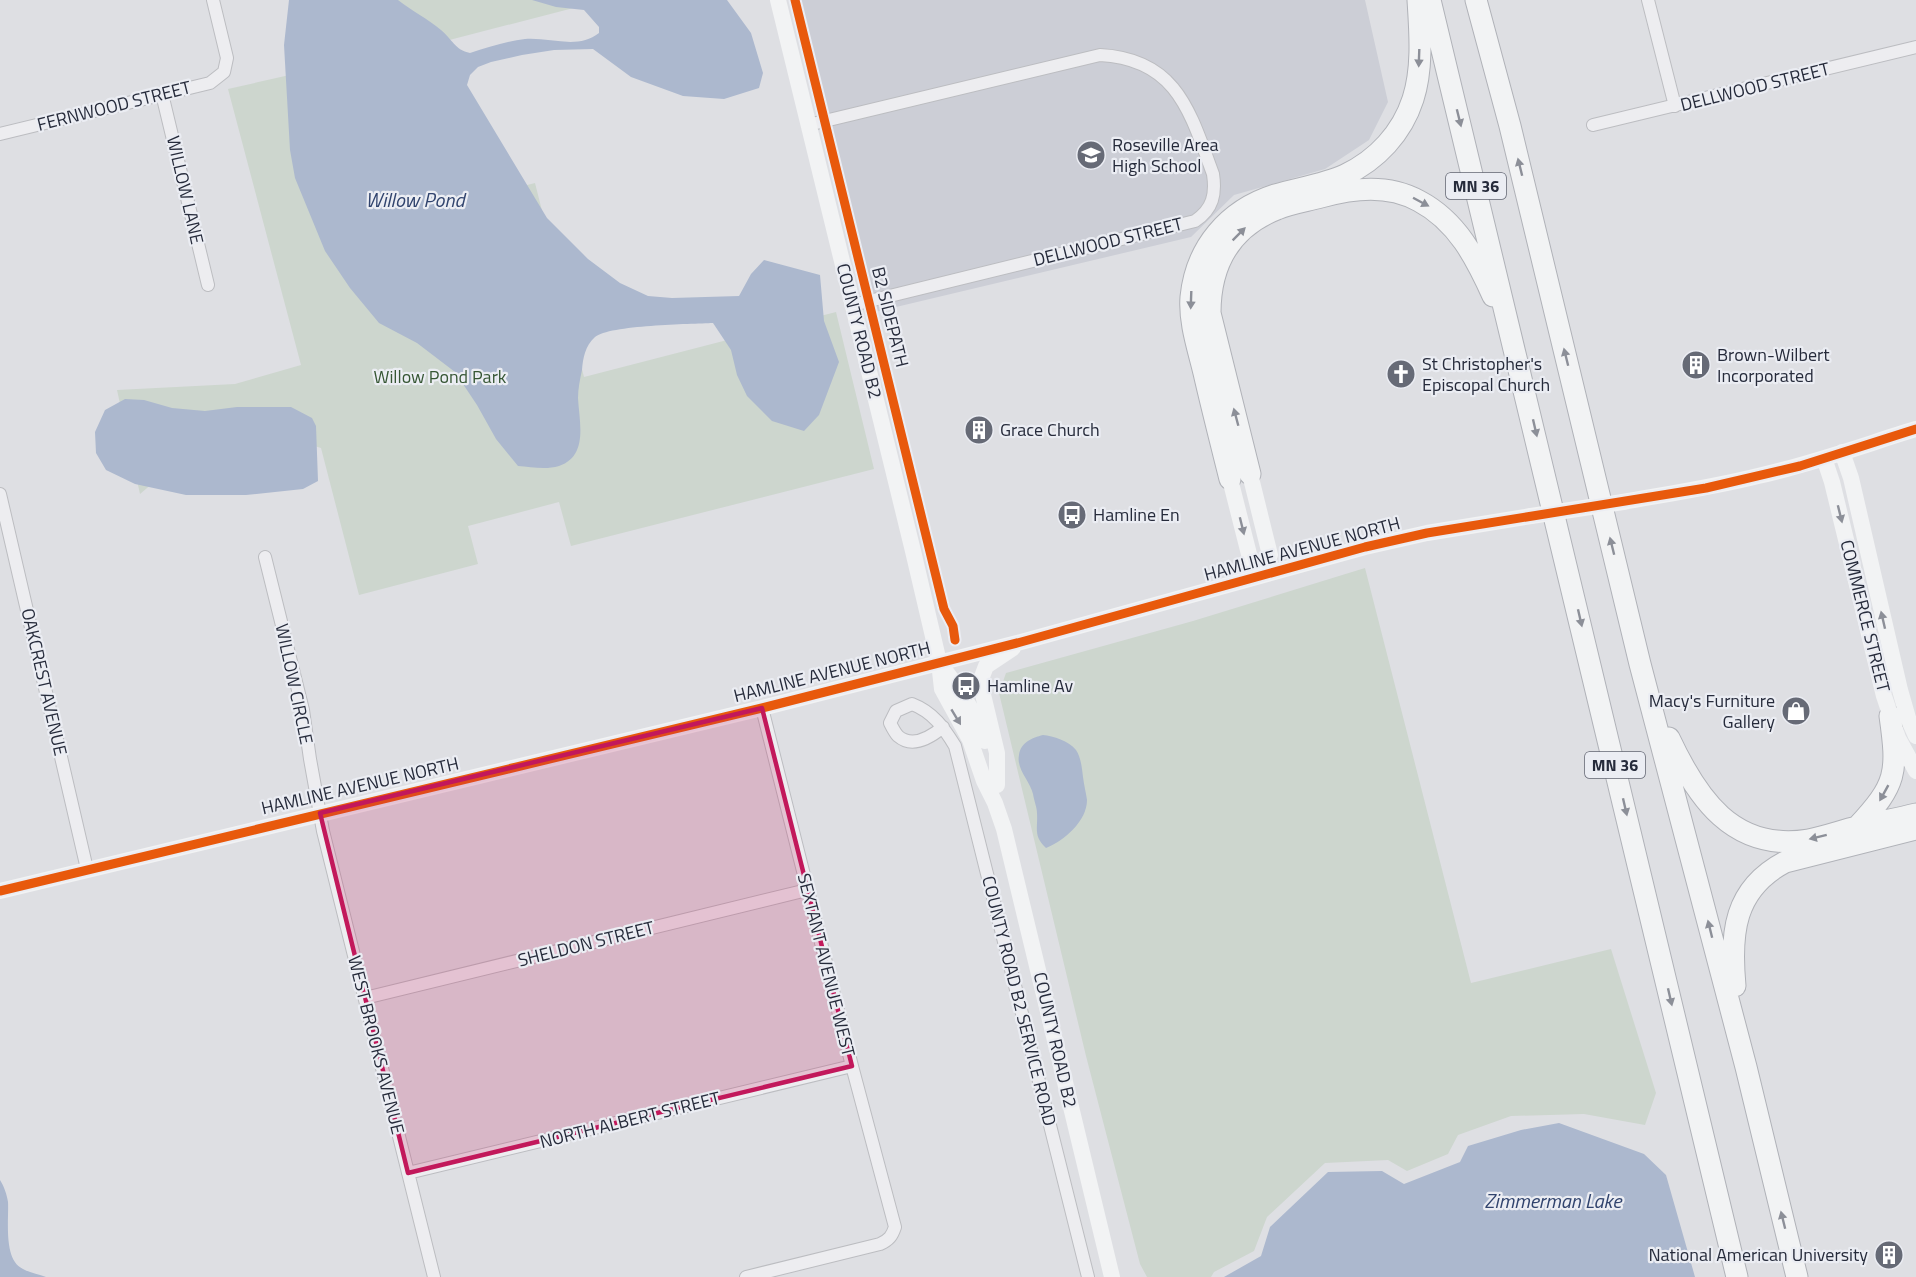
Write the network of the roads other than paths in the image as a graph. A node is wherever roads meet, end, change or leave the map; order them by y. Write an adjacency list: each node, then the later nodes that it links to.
1 (213, 0): 8 (street, FERNWOOD STREET)
2 (778, 0): 10 (street, COUNTY ROAD B2)
3 (1418, 0): 19 (highway, one-way to 19)
4 (1430, 0): 15 (highway, MN 36, one-way to 15)
5 (1476, 0): 26 (highway, MN 36, one-way to 5)
6 (1648, 0): 9 (street)
7 (1916, 47): 9 (street, DELLWOOD STREET)
8 (162, 94): 12 (street, FERNWOOD STREET); 13 (street, WILLOW LANE)
9 (1675, 106): 11 (street, DELLWOOD STREET)
10 (808, 125): 14 (street, COUNTY ROAD B2); 14 (street, DELLWOOD STREET)
11 (1593, 125)
12 (0, 134)
13 (208, 285)
14 (853, 305): 25 (street, COUNTY ROAD B2)
15 (1521, 371): 19 (highway, one-way to 15); 44 (highway, MN 36, one-way to 44)
16 (1916, 429): 17 (street, HAMLINE AVENUE NORTH)
17 (1842, 452): 18 (street, HAMLINE AVENUE NORTH); 30 (street, COMMERCE STREET, one-way to 17)
18 (1824, 458): 23 (street, HAMLINE AVENUE NORTH, bridge); 28 (street, COMMERCE STREET, one-way to 28)
19 (1240, 476): 23 (street)
20 (0, 494): 21 (street, OAKCREST AVENUE)
21 (2, 512): 38 (street, OAKCREST AVENUE)
22 (265, 557): 34 (street, WILLOW CIRCLE)
23 (1263, 571): 24 (street, HAMLINE AVENUE NORTH)
24 (1021, 642): 25 (street, HAMLINE AVENUE NORTH); 32 (street)
25 (939, 662): 27 (street, HAMLINE AVENUE NORTH); 32 (street, COUNTY ROAD B2); 33 (street, COUNTY ROAD B2, one-way to 33)
26 (1640, 664): 36 (highway, one-way to 26); 43 (highway, MN 36, one-way to 26)
27 (762, 708): 34 (street, HAMLINE AVENUE NORTH); 39 (street, SEXTANT AVENUE WEST)
28 (1890, 716): 31 (street, COMMERCE STREET); 36 (highway, one-way to 36)
29 (943, 727): 48 (street, COUNTY ROAD B2 SERVICE ROAD)
30 (1916, 736)
31 (1916, 771)
32 (997, 785): 33 (street, COUNTY ROAD B2)
33 (995, 803): 49 (street, COUNTY ROAD B2)
34 (320, 813): 38 (street, HAMLINE AVENUE NORTH); 41 (street, WEST BROOKS AVENUE)
35 (1916, 814): 36 (highway)
36 (1857, 827)
37 (1911, 831): 43 (highway)
38 (87, 869): 40 (street, HAMLINE AVENUE NORTH)
39 (807, 890): 41 (street, SHELDON STREET); 42 (street, SEXTANT AVENUE WEST)
40 (0, 891)
41 (365, 998): 45 (street, WEST BROOKS AVENUE)
42 (852, 1066): 45 (street, NORTH ALBERT STREET); 47 (street, SEXTANT AVENUE WEST)
43 (1746, 1067): 52 (highway, MN 36, one-way to 43)
44 (1708, 1159): 50 (highway); 51 (highway, MN 36)
45 (408, 1173): 46 (street, WEST BROOKS AVENUE)
46 (434, 1277)
47 (746, 1277)
48 (1088, 1277)
49 (1112, 1277)
50 (1732, 1277)
51 (1737, 1277)
52 (1797, 1277)

